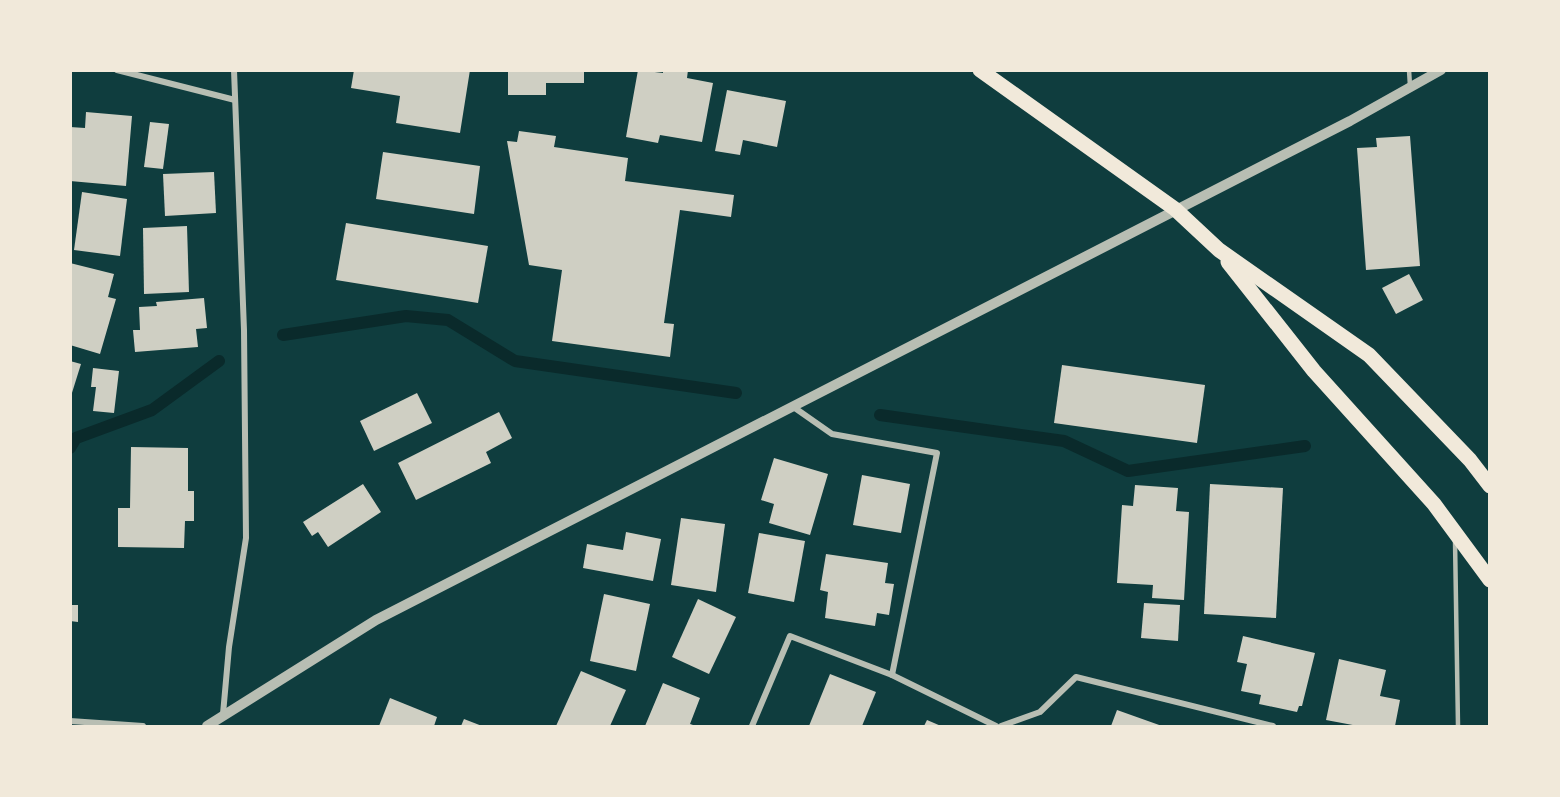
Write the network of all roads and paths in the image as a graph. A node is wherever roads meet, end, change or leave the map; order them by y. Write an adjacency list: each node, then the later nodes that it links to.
1 (117, 70): 7 (street)
2 (234, 70): 7 (street)
3 (980, 70): 8 (main road)
4 (1409, 70): 6 (lane)
5 (1441, 70): 6 (street)
6 (1410, 87): 8 (street)
7 (235, 100): 15 (street)
8 (1175, 209): 9 (main road); 10 (street)
9 (1219, 250): 11 (main road); 12 (main road)
10 (791, 406): 14 (street); 15 (street)
11 (1490, 486)
12 (1455, 532): 13 (main road); 22 (lane)
13 (1490, 580)
14 (892, 675): 19 (street); 20 (street)
15 (223, 714): 18 (street)
16 (70, 721): 17 (street)
17 (143, 726)
18 (207, 726)
19 (752, 726)
20 (998, 726): 21 (street)
21 (1273, 726)
22 (1458, 726)

